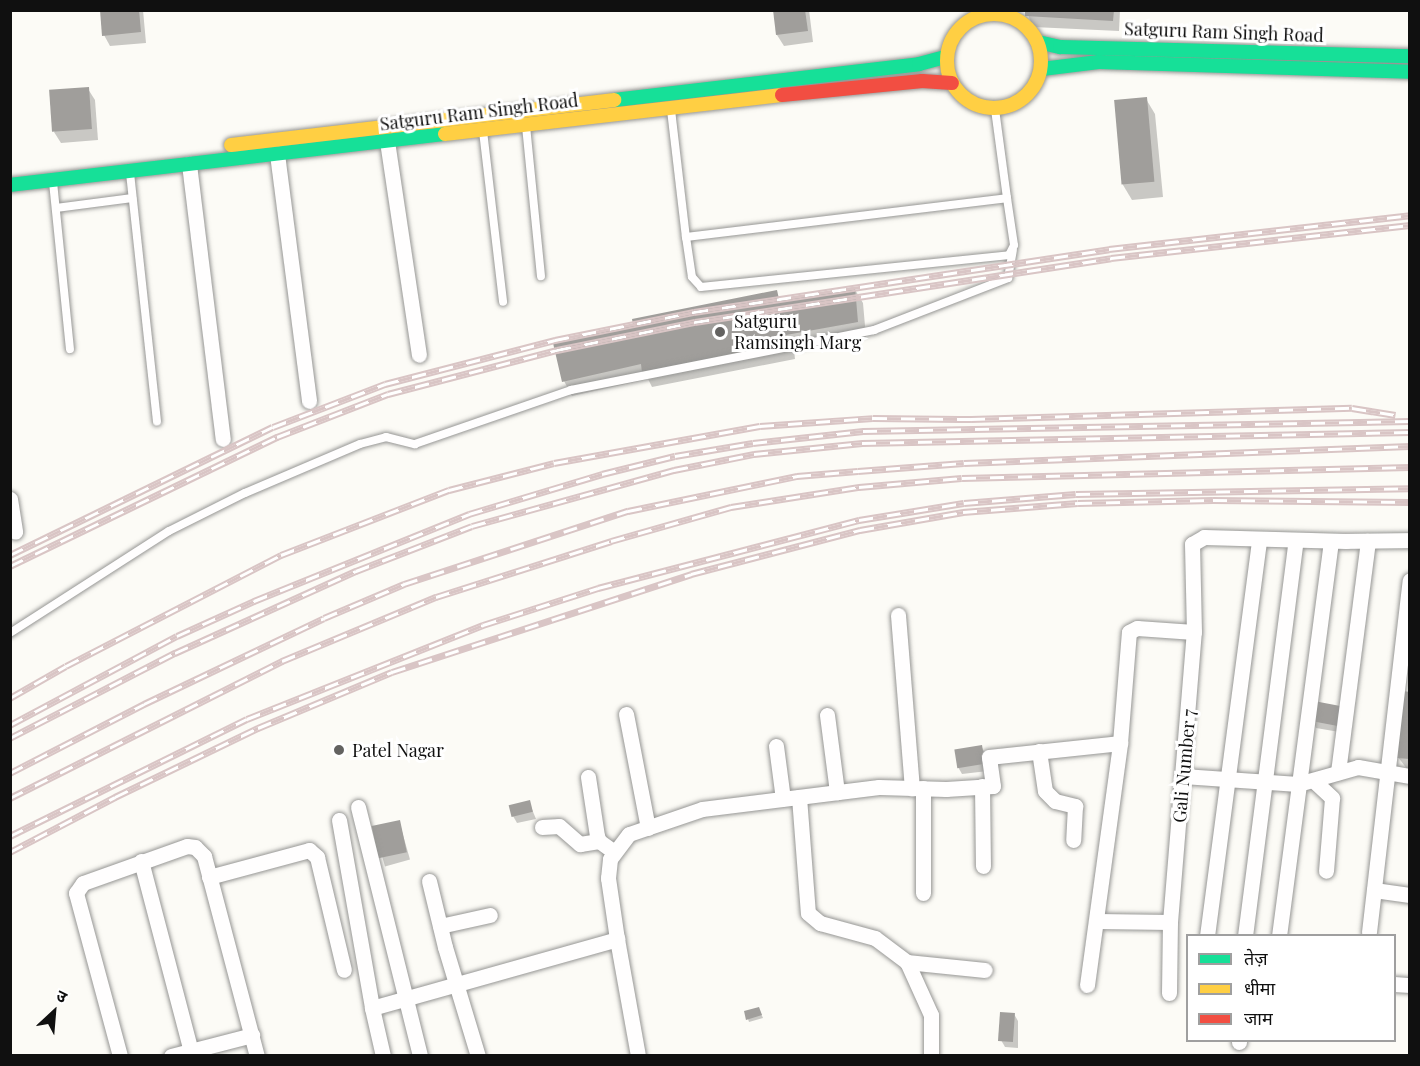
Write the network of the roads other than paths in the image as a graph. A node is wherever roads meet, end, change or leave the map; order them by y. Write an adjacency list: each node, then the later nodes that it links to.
1 (993, 12): 2 (street); 4 (street)
2 (1038, 42): 3 (street, Satguru Ram Singh Road); 5 (street)
3 (1410, 56)
4 (946, 57): 7 (street); 15 (street, Satguru Ram Singh Road)
5 (1042, 69): 6 (street, Satguru Ram Singh Road); 9 (street)
6 (1410, 72)
7 (951, 83): 8 (street, Satguru Ram Singh Road); 9 (street)
8 (670, 107): 10 (street, Satguru Ram Singh Road); 22 (lane)
9 (995, 109): 20 (lane)
10 (526, 124): 11 (street, Satguru Ram Singh Road); 24 (lane)
11 (483, 130): 12 (street, Satguru Ram Singh Road); 25 (lane)
12 (387, 141): 13 (street, Satguru Ram Singh Road); 27 (street)
13 (277, 154): 14 (street, Satguru Ram Singh Road); 28 (street)
14 (189, 164): 16 (street, Satguru Ram Singh Road); 30 (street)
15 (10, 171)
16 (129, 171): 17 (street, Satguru Ram Singh Road); 19 (lane)
17 (53, 180): 18 (street, Satguru Ram Singh Road); 21 (lane)
18 (10, 185)
19 (132, 198): 21 (lane); 29 (lane)
20 (1007, 198): 22 (lane); 23 (lane)
21 (56, 208): 26 (lane)
22 (686, 237): 23 (lane)
23 (1013, 250): 41 (lane)
24 (541, 276)
25 (503, 302)
26 (70, 349)
27 (419, 355)
28 (309, 401)
29 (157, 422)
30 (223, 439)
31 (10, 499): 32 (street)
32 (15, 532)
33 (1259, 539): 34 (street); 40 (street, Gali Number 7); 52 (street)
34 (1296, 540): 36 (street); 54 (street)
35 (1410, 540): 37 (street)
36 (1331, 541): 37 (street); 55 (street)
37 (1368, 541): 48 (street)
38 (1409, 587): 47 (street)
39 (898, 615): 57 (street)
40 (1194, 632): 44 (street); 49 (street, Gali Number 7)
41 (10, 633)
42 (626, 714): 63 (street)
43 (827, 715): 58 (street)
44 (1120, 743): 46 (street); 76 (street)
45 (776, 746): 59 (street)
46 (1040, 751): 56 (street); 64 (street)
47 (1388, 771): 48 (street); 50 (street); 72 (street)
48 (1338, 772): 53 (street)
49 (1183, 776): 52 (street); 77 (street, Gali Number 7)
50 (1410, 776)
51 (588, 777): 65 (street)
52 (1227, 779): 54 (street); 80 (street)
53 (1314, 781): 55 (street); 69 (street)
54 (1267, 782): 55 (street); 81 (street)
55 (1298, 784): 82 (street)
56 (982, 786): 57 (street); 68 (street)
57 (917, 788): 58 (street); 73 (street)
58 (837, 792): 59 (street)
59 (791, 798): 63 (street); 84 (street)
60 (358, 807): 90 (street)
61 (339, 820): 91 (street)
62 (542, 826): 65 (street)
63 (648, 828): 66 (street)
64 (1073, 840)
65 (599, 841): 66 (street)
66 (614, 852): 83 (street)
67 (141, 861): 70 (street); 93 (street); 94 (street)
68 (983, 866)
69 (1326, 871)
70 (209, 877): 85 (street); 92 (street)
71 (429, 881): 78 (street)
72 (1374, 890): 74 (street); 79 (street)
73 (923, 893)
74 (1410, 895)
75 (490, 915): 78 (street)
76 (1096, 921): 77 (street); 88 (street)
77 (1170, 922): 89 (street, Gali Number 7)
78 (440, 926): 87 (street)
79 (1369, 932)
80 (1207, 934)
81 (1245, 934)
82 (1279, 934)
83 (617, 939): 87 (street); 100 (street)
84 (907, 962): 86 (street); 101 (street)
85 (344, 970)
86 (985, 970)
87 (459, 983): 90 (street); 99 (street)
88 (1087, 985)
89 (1169, 993)
90 (405, 998): 91 (street); 98 (street)
91 (372, 1008): 97 (street)
92 (252, 1035): 93 (street); 96 (street)
93 (192, 1053): 95 (street)
94 (120, 1056)
95 (171, 1056)
96 (257, 1056)
97 (383, 1056)
98 (420, 1056)
99 (478, 1056)
100 (639, 1056)
101 (931, 1056)

